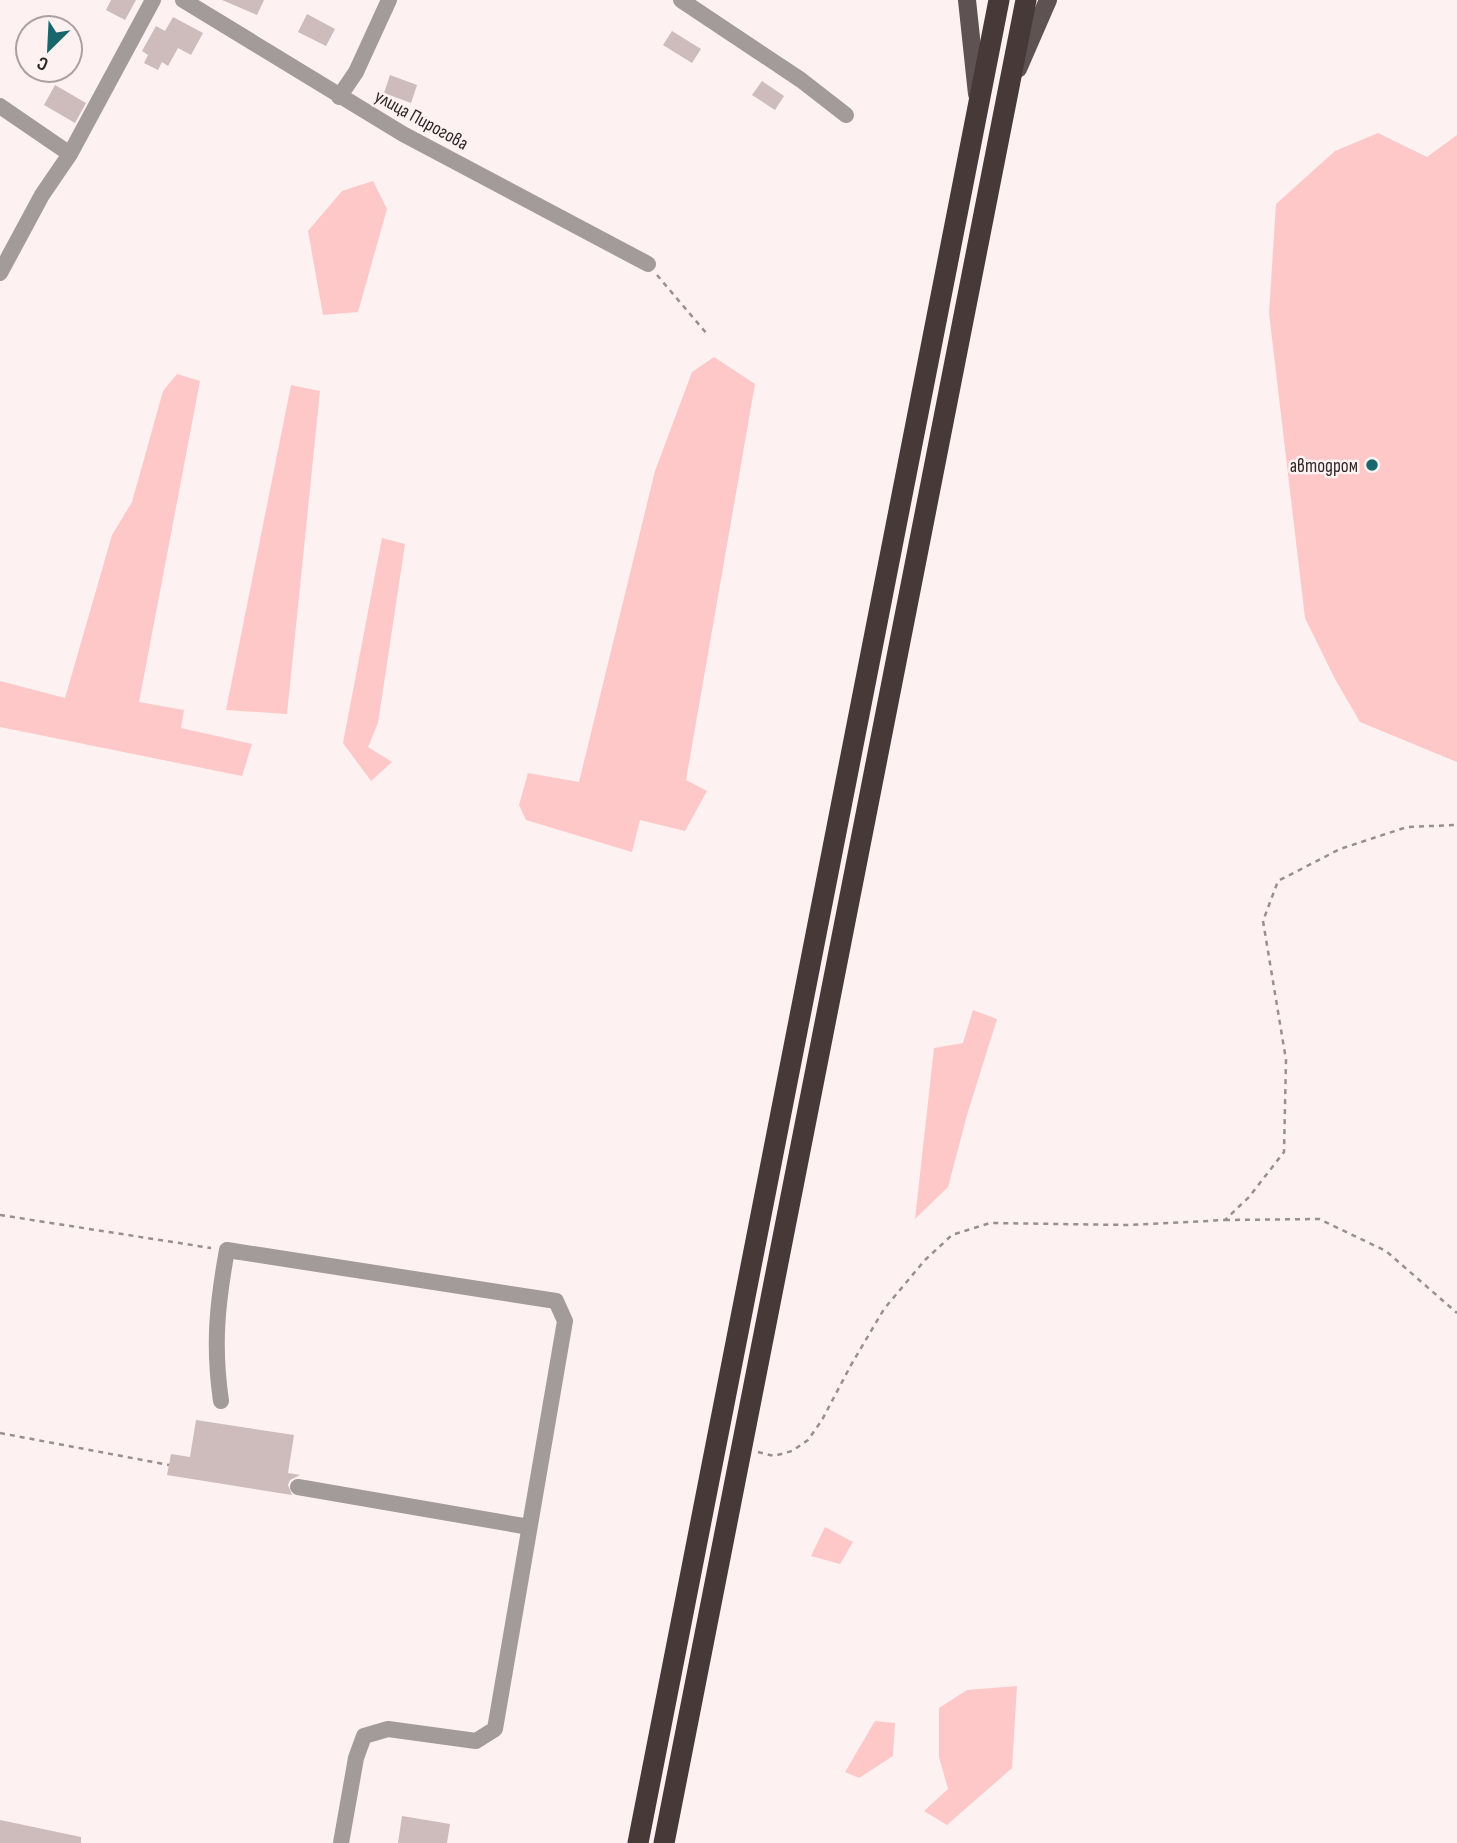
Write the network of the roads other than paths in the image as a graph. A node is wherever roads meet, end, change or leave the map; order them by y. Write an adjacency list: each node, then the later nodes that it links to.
1 (153, 0): 14 (street)
2 (183, 0): 10 (street, улица Пирогова)
3 (388, 0): 10 (street)
4 (681, 0): 13 (street)
5 (967, 0): 12 (main road)
6 (999, 0): 12 (highway)
7 (1026, 0): 9 (highway)
8 (1048, 0): 9 (main road)
9 (1007, 94): 22 (highway)
10 (339, 97): 15 (street, улица Пирогова)
11 (0, 106): 14 (street)
12 (978, 106): 21 (highway)
13 (846, 115)
14 (70, 154): 16 (street)
15 (648, 264)
16 (0, 273)
17 (221, 1401): 19 (street)
18 (298, 1487): 19 (street)
19 (529, 1527): 20 (street)
20 (341, 1843)
21 (638, 1843)
22 (664, 1843)

